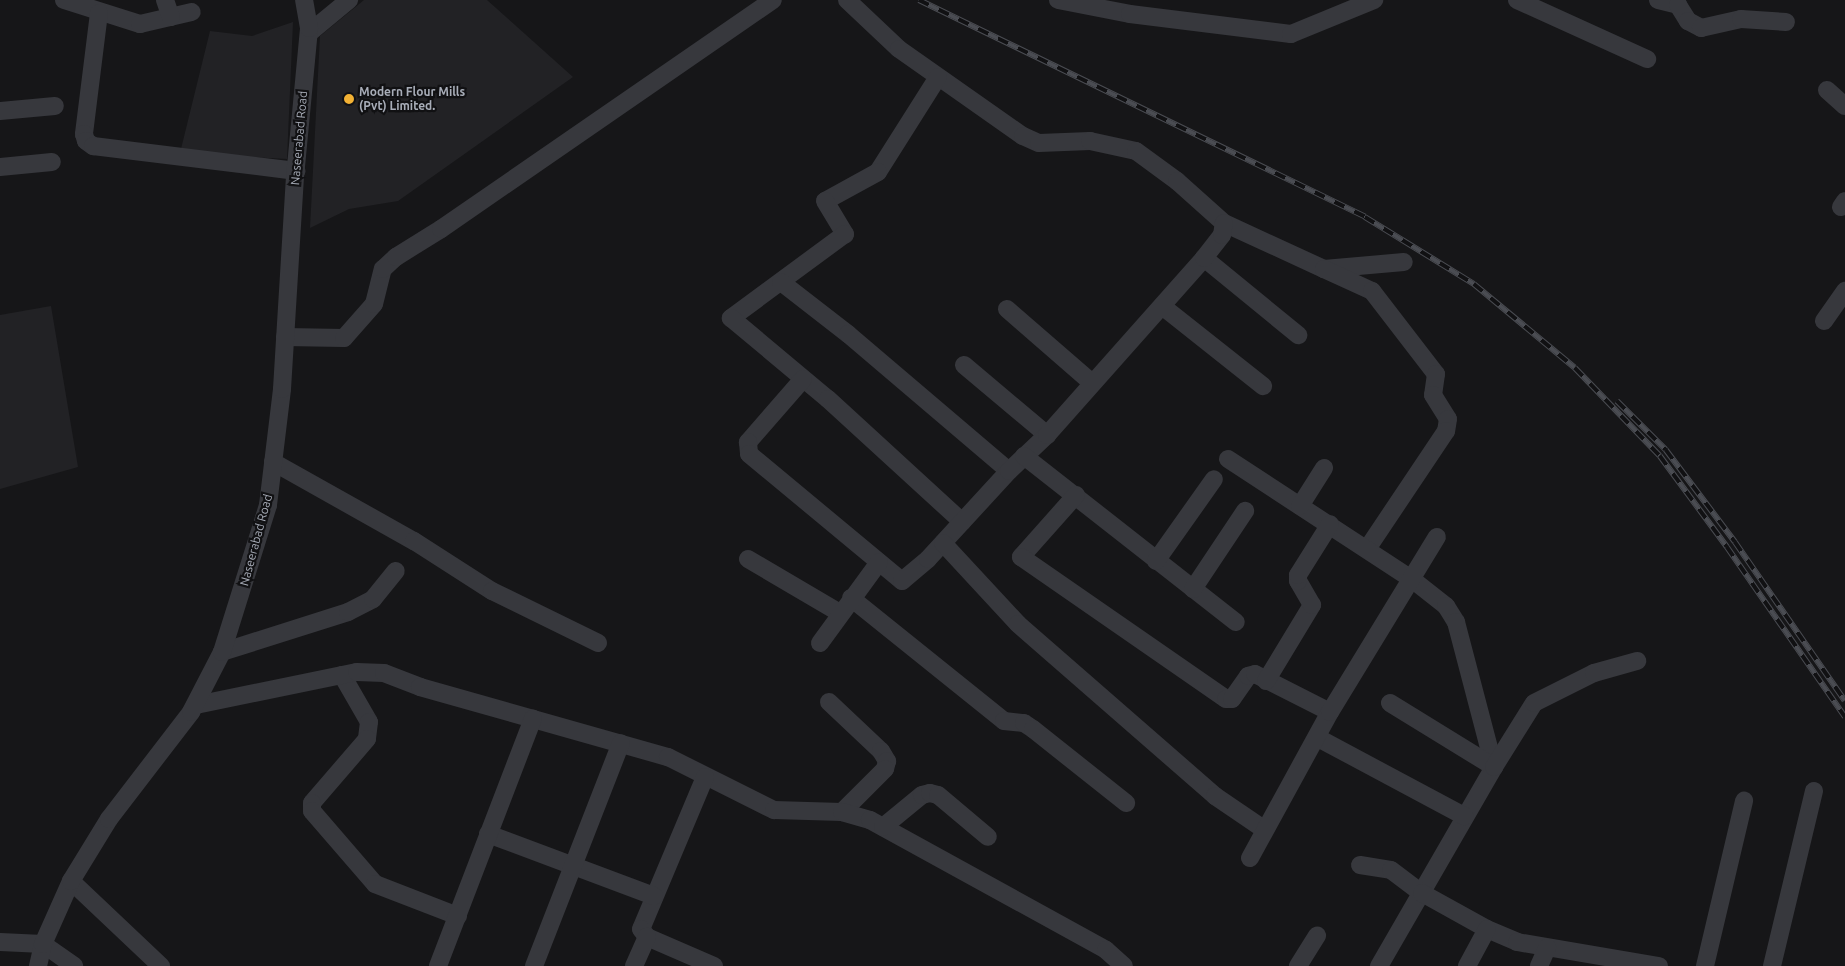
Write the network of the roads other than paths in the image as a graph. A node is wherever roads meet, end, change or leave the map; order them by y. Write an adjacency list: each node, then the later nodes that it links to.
1 (64, 0): 11 (street)
2 (165, 0): 13 (street)
3 (304, 0): 15 (street, Naseerabad Road)
4 (349, 0): 15 (street)
5 (772, 0): 35 (street)
6 (847, 0): 17 (street)
7 (1058, 0): 8 (street)
8 (1374, 0)
9 (1517, 0): 16 (street)
10 (1658, 0): 14 (street)
11 (100, 12): 13 (street); 24 (street)
12 (192, 12): 13 (street)
13 (171, 17)
14 (1786, 22)
15 (309, 33): 24 (street, Naseerabad Road)
16 (1646, 59)
17 (938, 77): 25 (street); 29 (street)
18 (1826, 90): 20 (street)
19 (55, 106): 21 (street)
20 (1845, 106)
21 (0, 111)
22 (52, 162): 23 (street)
23 (0, 167)
24 (296, 171): 35 (street, Naseerabad Road)
25 (1224, 223): 26 (street); 28 (street)
26 (1204, 258): 31 (street); 34 (street)
27 (1404, 262): 28 (street)
28 (1324, 269): 54 (street)
29 (781, 282): 37 (street); 45 (street)
30 (1845, 291): 33 (street)
31 (1162, 306): 38 (street); 39 (street)
32 (1007, 309): 38 (street)
33 (1824, 321)
34 (1298, 335)
35 (285, 337): 43 (street, Naseerabad Road)
36 (964, 365): 40 (street)
37 (803, 379): 50 (street); 57 (street)
38 (1092, 383): 40 (street)
39 (1263, 386)
40 (1047, 435): 41 (street)
41 (1024, 456): 45 (street); 47 (street)
42 (1228, 459): 48 (street)
43 (273, 462): 65 (street); 66 (street, Naseerabad Road)
44 (1324, 468): 48 (street)
45 (1009, 471): 50 (street)
46 (1214, 479): 56 (street)
47 (1076, 495): 56 (street); 69 (street)
48 (1300, 506): 51 (street)
49 (1246, 511): 60 (street)
50 (962, 522): 53 (street)
51 (1330, 524): 54 (street); 69 (street)
52 (1437, 537): 59 (street)
53 (942, 543): 57 (street); 85 (street)
54 (1367, 549): 59 (street)
55 (748, 558): 62 (street)
56 (1156, 561): 60 (street)
57 (879, 562): 61 (street)
58 (396, 571): 66 (street)
59 (1413, 580): 73 (street); 77 (street)
60 (1192, 589): 63 (street)
61 (852, 598): 62 (street); 81 (street)
62 (840, 613): 64 (street)
63 (1236, 622)
64 (820, 643)
65 (598, 644)
66 (222, 652): 72 (street, Naseerabad Road)
67 (1637, 661): 77 (street)
68 (342, 675): 72 (street); 74 (street); 94 (street)
69 (1266, 681): 73 (street)
70 (829, 702): 82 (street)
71 (1390, 703): 77 (street)
72 (196, 705): 91 (street, Naseerabad Road)
73 (1330, 712): 75 (street)
74 (533, 719): 76 (street); 86 (street)
75 (1318, 738): 83 (street); 85 (street)
76 (621, 743): 78 (street); 89 (street)
77 (1494, 768): 83 (street)
78 (705, 777): 82 (street); 93 (street)
79 (1814, 791): 116 (street)
80 (1744, 801): 115 (street)
81 (1126, 803)
82 (842, 812): 84 (street)
83 (1464, 816): 92 (street)
84 (883, 827): 87 (street); 102 (street)
85 (1265, 830): 88 (street)
86 (488, 834): 89 (street); 94 (street)
87 (988, 837)
88 (1250, 858)
89 (573, 866): 93 (street); 107 (street)
90 (1360, 866): 92 (street)
91 (71, 881): 99 (street, Naseerabad Road); 105 (street)
92 (1422, 893): 95 (street); 111 (street)
93 (654, 896): 97 (street)
94 (458, 916): 106 (street)
95 (1487, 929): 100 (street); 112 (street)
96 (1317, 935): 110 (street)
97 (647, 938): 101 (street); 108 (street)
98 (0, 942): 99 (street)
99 (43, 944): 103 (street, Naseerabad Road); 104 (street)
100 (1547, 948): 113 (street); 114 (street)
101 (696, 963): 109 (street)
102 (1121, 965)
103 (38, 966)
104 (74, 966)
105 (161, 966)
106 (438, 966)
107 (534, 966)
108 (634, 966)
109 (714, 966)
110 (1298, 966)
111 (1379, 966)
112 (1467, 966)
113 (1539, 966)
114 (1659, 966)
115 (1705, 966)
116 (1772, 966)

